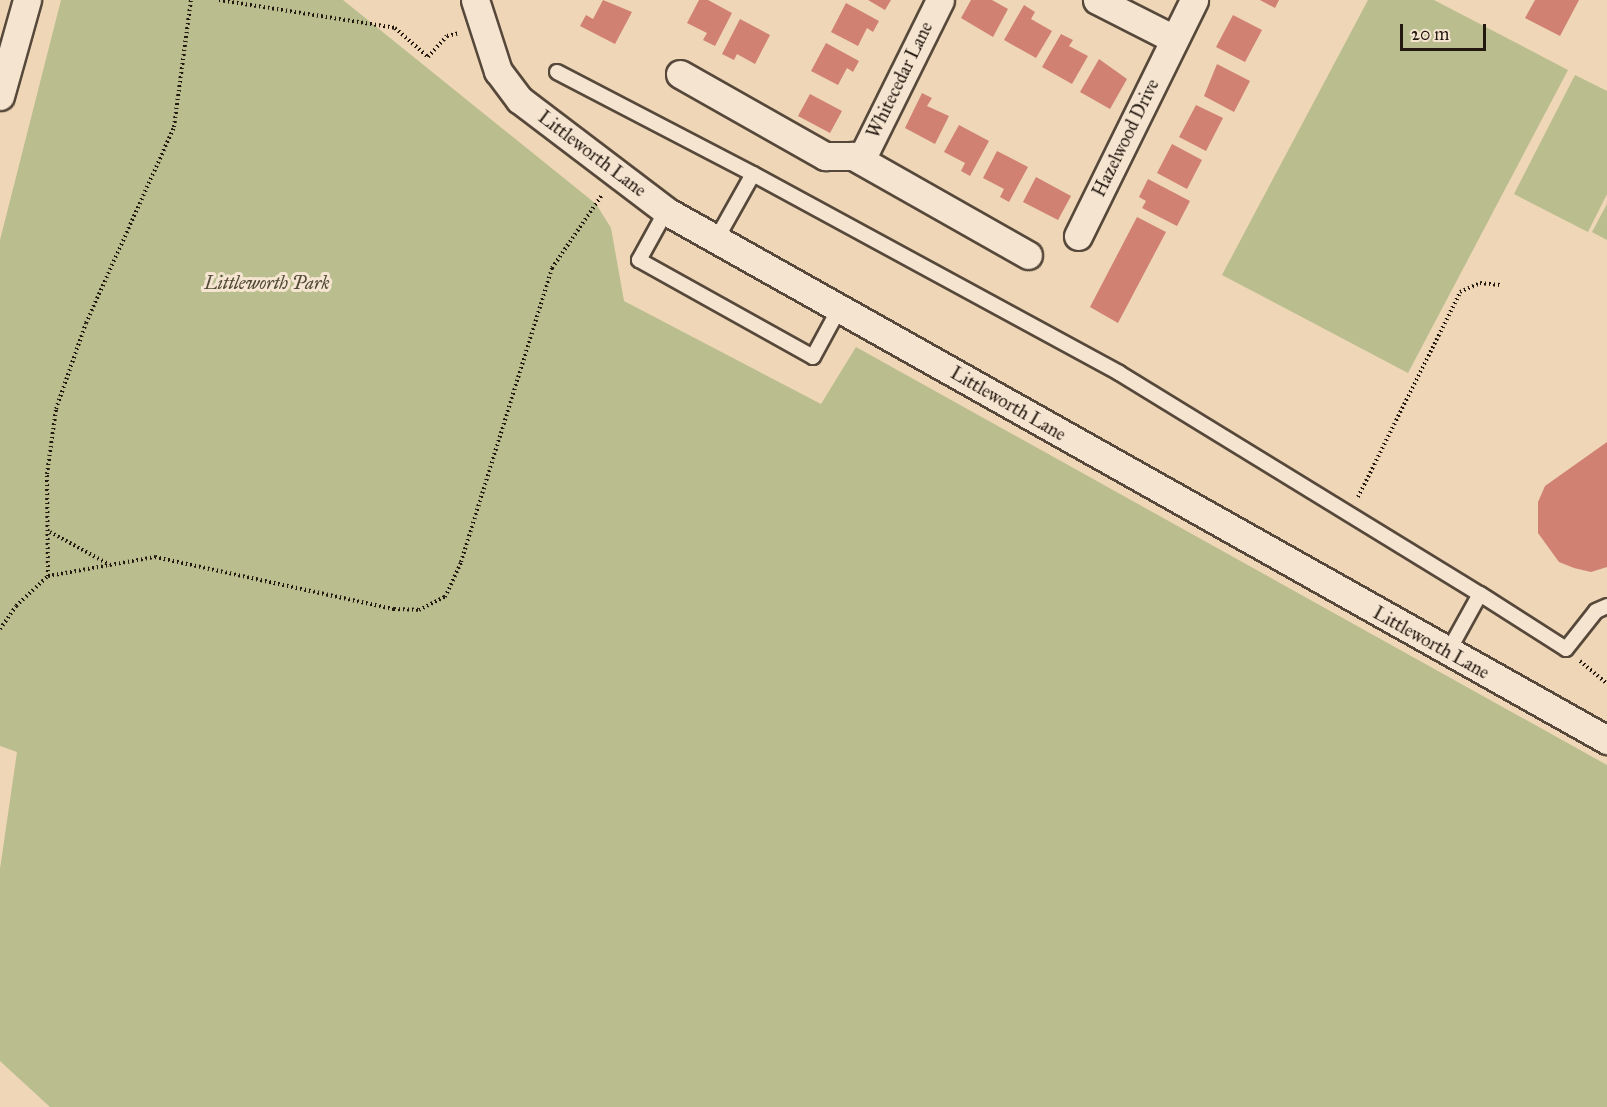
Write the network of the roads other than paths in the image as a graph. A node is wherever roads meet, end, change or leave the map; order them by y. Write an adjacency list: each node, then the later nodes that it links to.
1 (27, 0): 9 (street)
2 (475, 0): 12 (street, Littleworth Lane)
3 (940, 0): 10 (street, Whitecedar Lane)
4 (1097, 0): 6 (street)
5 (1194, 0): 6 (street, Hazelwood Drive)
6 (1174, 39): 13 (street, Hazelwood Drive)
7 (556, 72): 11 (lane)
8 (680, 74): 10 (street)
9 (0, 96)
10 (861, 160): 15 (street)
11 (753, 174): 14 (lane); 17 (lane)
12 (666, 211): 14 (street, Littleworth Lane); 16 (lane)
13 (1078, 236)
14 (716, 240): 16 (street, Littleworth Lane)
15 (1028, 255)
16 (839, 309): 19 (street, Littleworth Lane)
17 (1480, 594): 18 (lane); 19 (lane)
18 (1607, 606)
19 (1448, 652): 20 (street, Littleworth Lane)
20 (1607, 740)

